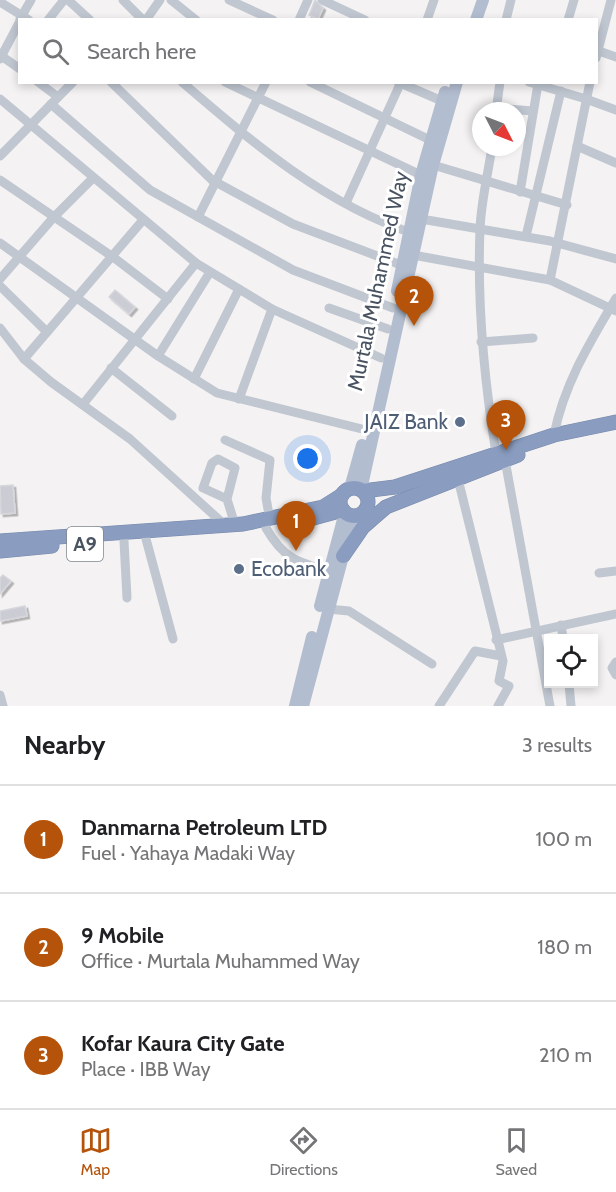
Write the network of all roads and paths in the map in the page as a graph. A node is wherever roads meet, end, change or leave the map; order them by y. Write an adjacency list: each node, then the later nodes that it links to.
1 (31, 0): 18 (street)
2 (66, 0): 19 (street); 20 (street)
3 (123, 0): 21 (street)
4 (160, 0): 22 (street)
5 (171, 0): 23 (street)
6 (229, 0): 24 (street)
7 (308, 0): 25 (street)
8 (322, 0): 26 (street)
9 (422, 0): 16 (street)
10 (474, 0): 28 (main road)
11 (483, 0): 29 (main road)
12 (511, 0): 30 (street)
13 (574, 0): 31 (street)
14 (611, 0): 32 (street)
15 (0, 2): 17 (street)
16 (433, 2): 27 (street)
17 (22, 18)
18 (23, 18)
19 (50, 18)
20 (88, 18)
21 (142, 18)
22 (146, 18)
23 (194, 18)
24 (269, 18)
25 (300, 18)
26 (361, 18)
27 (428, 18)
28 (469, 18)
29 (477, 18)
30 (506, 18)
31 (569, 18)
32 (605, 24): 34 (street); 35 (street)
33 (18, 27): 37 (street)
34 (616, 27)
35 (598, 49)
36 (598, 53): 38 (street)
37 (0, 57): 39 (street)
38 (616, 57)
39 (18, 68)
40 (40, 84): 59 (street)
41 (71, 84): 59 (street)
42 (113, 84): 78 (street)
43 (184, 84): 67 (street)
44 (229, 84): 57 (street)
45 (265, 84): 57 (street)
46 (314, 84): 65 (street)
47 (400, 84): 65 (street)
48 (402, 84): 60 (street)
49 (447, 84): 60 (main road, Murtala Muhammed Way)
50 (456, 84): 74 (main road, Murtala Muhammed Way)
51 (500, 84): 61 (street)
52 (533, 84): 64 (street)
53 (590, 84): 58 (street)
54 (551, 85): 55 (street)
55 (561, 91): 58 (street); 81 (street)
56 (0, 99): 66 (street)
57 (259, 99): 67 (street); 71 (street)
58 (586, 99): 62 (street); 69 (street)
59 (54, 100): 66 (street); 85 (street)
60 (442, 101): 68 (main road, Murtala Muhammed Way)
61 (497, 102)
62 (616, 110)
63 (526, 111): 64 (street)
64 (533, 111): 80 (street)
65 (384, 119): 68 (street); 71 (street)
66 (30, 125): 70 (street); 76 (street)
67 (242, 133): 78 (street); 82 (street)
68 (430, 140): 75 (main road, Murtala Muhammed Way)
69 (577, 146): 73 (street); 83 (street)
70 (2, 150)
71 (368, 152): 75 (street); 82 (street)
72 (491, 156): 79 (street)
73 (616, 163)
74 (433, 165): 79 (street); 86 (main road, Murtala Muhammed Way)
75 (421, 175): 89 (main road, Murtala Muhammed Way)
76 (92, 178): 84 (street); 87 (street)
77 (0, 180): 84 (street)
78 (217, 182): 85 (street); 98 (street)
79 (487, 183): 80 (street); 88 (street)
80 (520, 192): 81 (street)
81 (537, 197): 83 (street); 90 (street)
82 (346, 203): 89 (street)
83 (567, 205): 92 (street)
84 (53, 218): 94 (street); 95 (street)
85 (198, 218): 109 (street)
86 (421, 219): 88 (street); 89 (main road, Murtala Muhammed Way)
87 (143, 220): 95 (street); 97 (street)
88 (480, 227): 90 (street); 99 (street)
89 (413, 233): 93 (main road, Murtala Muhammed Way); 98 (main road, Murtala Muhammed Way)
90 (526, 236): 92 (street)
91 (0, 243): 94 (street)
92 (557, 243): 96 (street); 102 (street)
93 (413, 255): 99 (street); 132 (main road, Murtala Muhammed Way)
94 (18, 257): 101 (street); 105 (street)
95 (113, 257): 105 (street); 107 (street)
96 (616, 259)
97 (196, 263): 100 (street); 107 (street)
98 (401, 265): 109 (main road, Murtala Muhammed Way)
99 (480, 265): 102 (street); 117 (street)
100 (210, 272): 104 (street); 118 (street)
101 (0, 279)
102 (550, 280): 111 (street)
103 (0, 286): 114 (street)
104 (239, 289): 110 (street); 122 (street)
105 (75, 298): 114 (street); 116 (street)
106 (616, 298): 111 (street)
107 (168, 299): 116 (street)
108 (328, 308): 113 (street)
109 (393, 308): 113 (main road, Murtala Muhammed Way)
110 (272, 309): 119 (street); 123 (street)
111 (613, 309): 128 (street)
112 (0, 328): 120 (street)
113 (388, 329): 119 (main road, Murtala Muhammed Way)
114 (47, 332): 120 (street)
115 (533, 338): 117 (street)
116 (135, 340): 118 (street); 121 (street)
117 (481, 342): 130 (street)
118 (158, 356): 122 (street)
119 (381, 358): 127 (main road, Murtala Muhammed Way)
120 (24, 359): 124 (street)
121 (111, 368): 124 (street); 125 (street)
122 (194, 379): 123 (street)
123 (239, 399): 127 (street)
124 (84, 403): 136 (street)
125 (172, 416)
126 (616, 422): 128 (highway, A9)
127 (366, 430): 132 (main road, Murtala Muhammed Way)
128 (547, 437): 130 (highway, A9)
129 (225, 440): 135 (street)
130 (501, 457): 131 (highway); 132 (highway, A9); 151 (street)
131 (458, 479): 143 (highway); 154 (street)
132 (357, 497): 134 (highway); 135 (highway, A9); 143 (main road)
133 (227, 499): 136 (street)
134 (344, 511): 135 (highway, A9); 144 (main road)
135 (268, 524): 136 (highway, A9); 137 (highway, A9); 144 (street)
136 (230, 525): 137 (highway, A9)
137 (202, 532): 138 (highway, A9)
138 (168, 534): 139 (highway, A9); 140 (highway, A9)
139 (146, 539): 141 (highway, A9); 153 (street)
140 (0, 541)
141 (124, 541): 142 (highway, A9); 147 (street)
142 (0, 551)
143 (343, 556): 148 (main road)
144 (328, 571): 158 (main road)
145 (616, 571): 146 (street)
146 (599, 573)
147 (127, 598)
148 (328, 609): 157 (street); 158 (main road)
149 (615, 616): 150 (street)
150 (561, 625): 151 (street); 152 (street)
151 (536, 630): 154 (street); 167 (street)
152 (562, 634)
153 (173, 639)
154 (496, 640): 155 (street)
155 (501, 656): 165 (street); 166 (street)
156 (616, 662): 159 (street)
157 (432, 664)
158 (308, 668): 163 (main road); 164 (main road)
159 (616, 675)
160 (569, 688): 168 (street)
161 (0, 695): 162 (street)
162 (3, 706)
163 (295, 706)
164 (303, 706)
165 (439, 706)
166 (498, 706)
167 (549, 706)
168 (571, 706)

